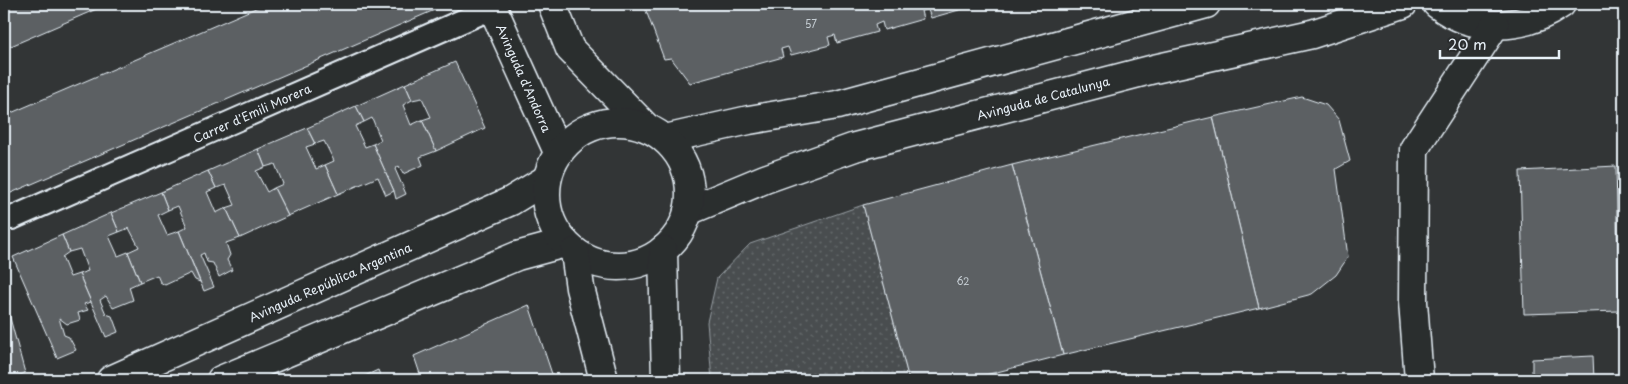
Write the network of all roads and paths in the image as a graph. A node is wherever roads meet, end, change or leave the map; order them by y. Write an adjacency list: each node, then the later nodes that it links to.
1 (552, 4): 8 (street)
2 (1206, 4): 8 (street)
3 (1403, 4): 11 (street, Avinguda de Catalunya)
4 (1437, 4): 7 (street)
5 (1561, 4): 7 (street)
6 (492, 6): 9 (street, Avinguda d'Andorra); 12 (lane, Carrer d'Emili Morera)
7 (1496, 25): 19 (street)
8 (656, 133): 9 (street); 11 (street)
9 (558, 152): 10 (street)
10 (546, 179): 13 (street); 15 (street, Avinguda República Argentina)
11 (688, 211): 14 (street)
12 (12, 218)
13 (570, 248): 14 (street); 16 (street); 17 (street)
14 (663, 250): 18 (street)
15 (111, 380)
16 (221, 380)
17 (604, 380)
18 (666, 380)
19 (1419, 380)

